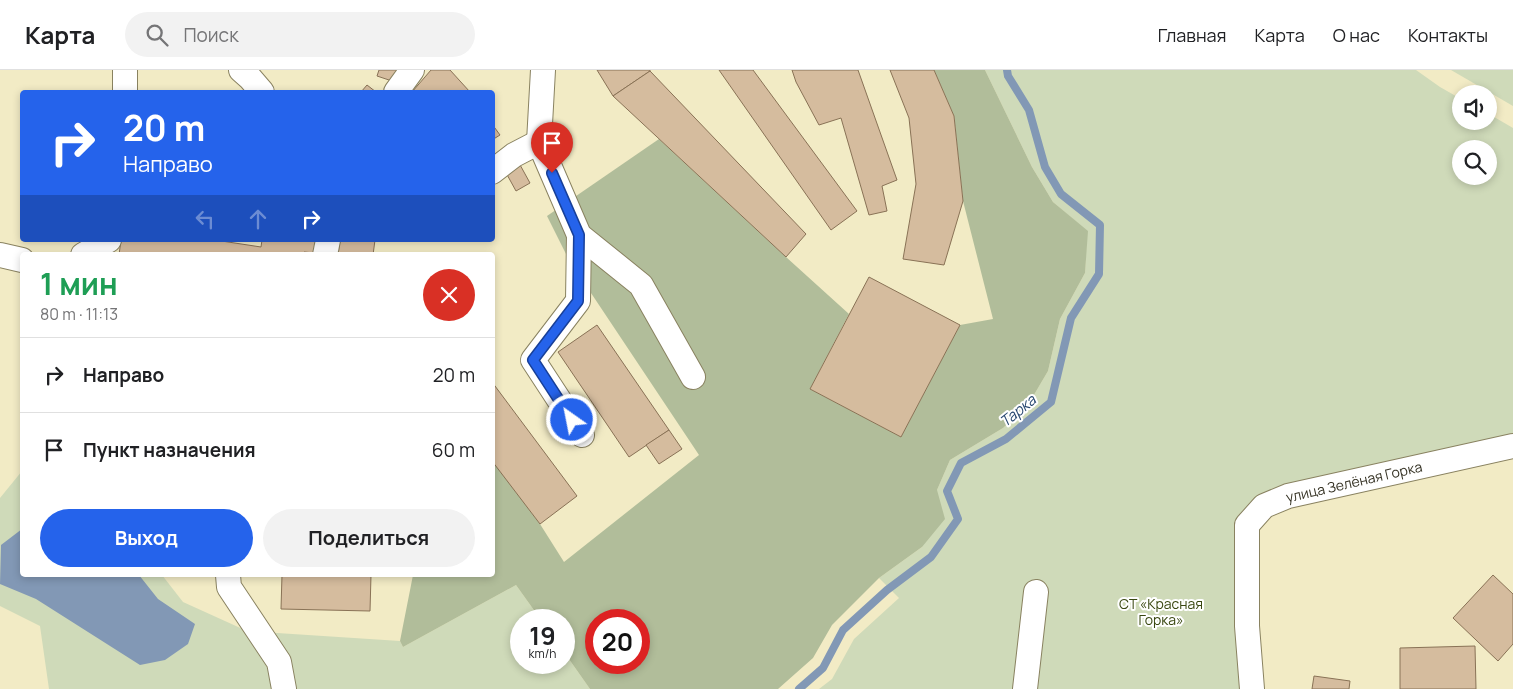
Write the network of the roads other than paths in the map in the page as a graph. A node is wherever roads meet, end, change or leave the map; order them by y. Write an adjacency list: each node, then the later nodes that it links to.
1 (125, 70): 5 (street)
2 (241, 70): 6 (street)
3 (412, 70): 7 (street)
4 (543, 70): 8 (street)
5 (125, 90)
6 (260, 90)
7 (397, 90)
8 (539, 142): 9 (street); 10 (street)
9 (495, 170)
10 (579, 235): 15 (street); 16 (street)
11 (108, 246): 12 (street)
12 (91, 252)
13 (0, 255): 14 (street)
14 (20, 260)
15 (693, 377)
16 (582, 435)
17 (1513, 446): 22 (street, улица Зелёная Горка)
18 (228, 577): 20 (street)
19 (1036, 592): 21 (street)
20 (284, 689)
21 (1025, 689)
22 (1252, 689)

